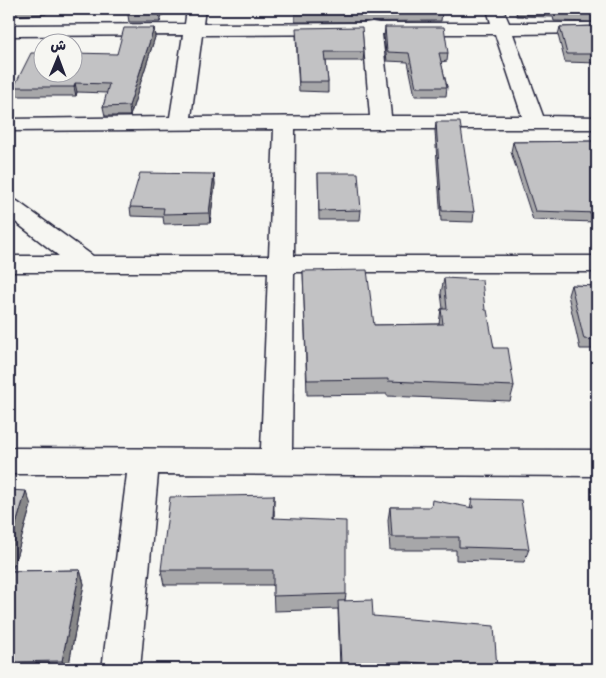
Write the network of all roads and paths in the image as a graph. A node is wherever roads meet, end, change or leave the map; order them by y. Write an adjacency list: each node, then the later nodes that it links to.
1 (196, 9): 4 (street)
2 (496, 9): 5 (street)
3 (372, 27): 4 (street); 5 (street); 8 (street)
4 (194, 28): 7 (street); 10 (street)
5 (503, 28): 6 (street); 9 (street)
6 (597, 28)
7 (9, 30)
8 (381, 122): 9 (street); 11 (street)
9 (534, 122): 12 (street)
10 (180, 123): 11 (street); 13 (street)
11 (285, 123): 15 (street)
12 (597, 123)
13 (9, 125)
14 (9, 206): 17 (street)
15 (281, 263): 17 (street); 18 (street); 21 (street)
16 (9, 264): 17 (street)
17 (87, 264)
18 (597, 264)
19 (9, 461): 20 (street)
20 (144, 462): 21 (street); 23 (street)
21 (276, 462): 22 (street)
22 (597, 463)
23 (121, 669)

